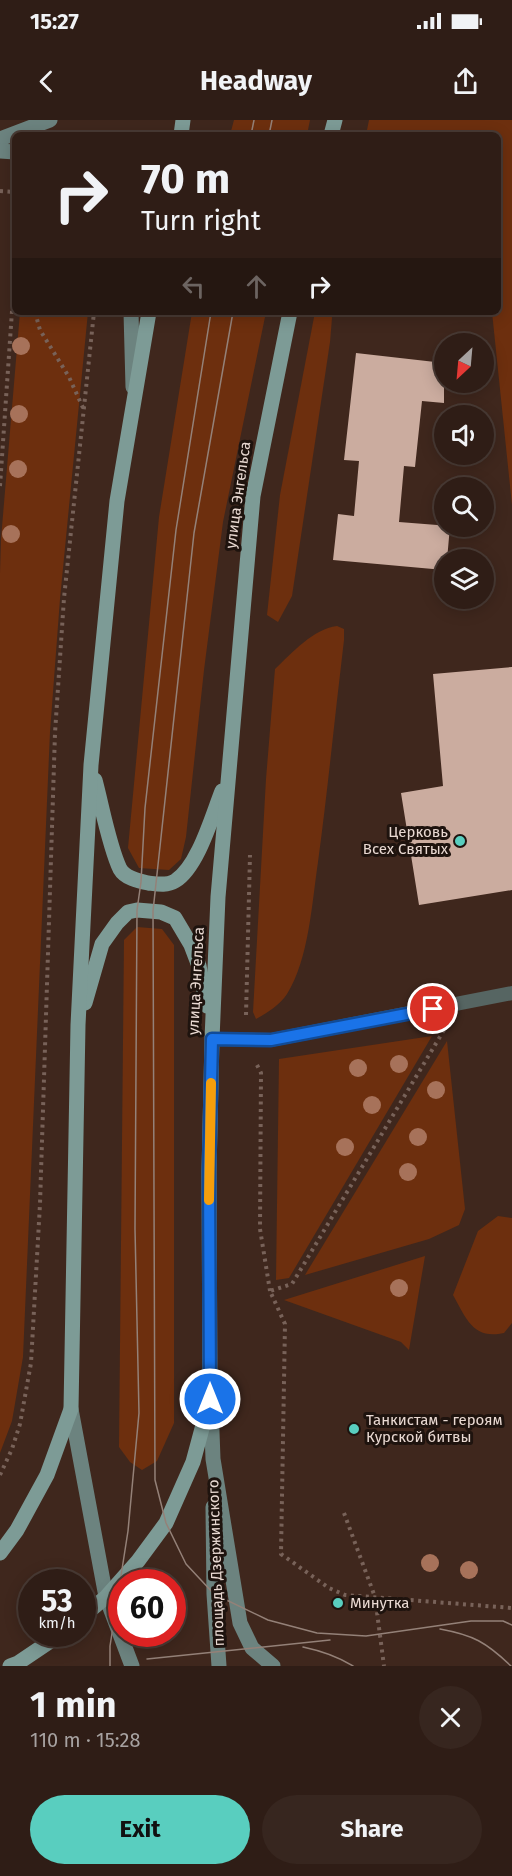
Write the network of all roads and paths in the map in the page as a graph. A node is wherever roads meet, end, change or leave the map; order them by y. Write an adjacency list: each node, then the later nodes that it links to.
1 (50, 120): 2 (street)
2 (18, 132)
3 (12, 310): 11 (path)
4 (36, 315): 10 (path)
5 (93, 315): 10 (path)
6 (131, 315): 9 (street)
7 (148, 315): 9 (main road)
8 (289, 315): 13 (main road, улица Энгельса)
9 (133, 401): 12 (main road)
10 (85, 411): 24 (path)
11 (0, 486)
12 (91, 765): 13 (main road); 17 (main road)
13 (228, 774): 18 (main road, улица Энгельса)
14 (250, 851): 19 (path)
15 (512, 993): 16 (lane)
16 (456, 1004): 19 (lane); 20 (path)
17 (78, 1025): 18 (main road); 22 (main road)
18 (212, 1039): 19 (lane); 21 (main road, улица Энгельса)
19 (245, 1041): 20 (path)
20 (270, 1291): 28 (path)
21 (210, 1399): 23 (street); 27 (main road, улица Энгельса)
22 (71, 1409): 26 (main road); 27 (street)
23 (213, 1459): 34 (street, площадь Дзержинского); 35 (street)
24 (0, 1475)
25 (344, 1513): 28 (path)
26 (0, 1553)
27 (106, 1597): 29 (main road, улица Энгельса); 33 (street)
28 (375, 1597): 30 (path); 36 (path)
29 (96, 1605)
30 (512, 1608)
31 (42, 1647): 32 (main road)
32 (10, 1666)
33 (132, 1666)
34 (219, 1666)
35 (273, 1666)
36 (384, 1666)

